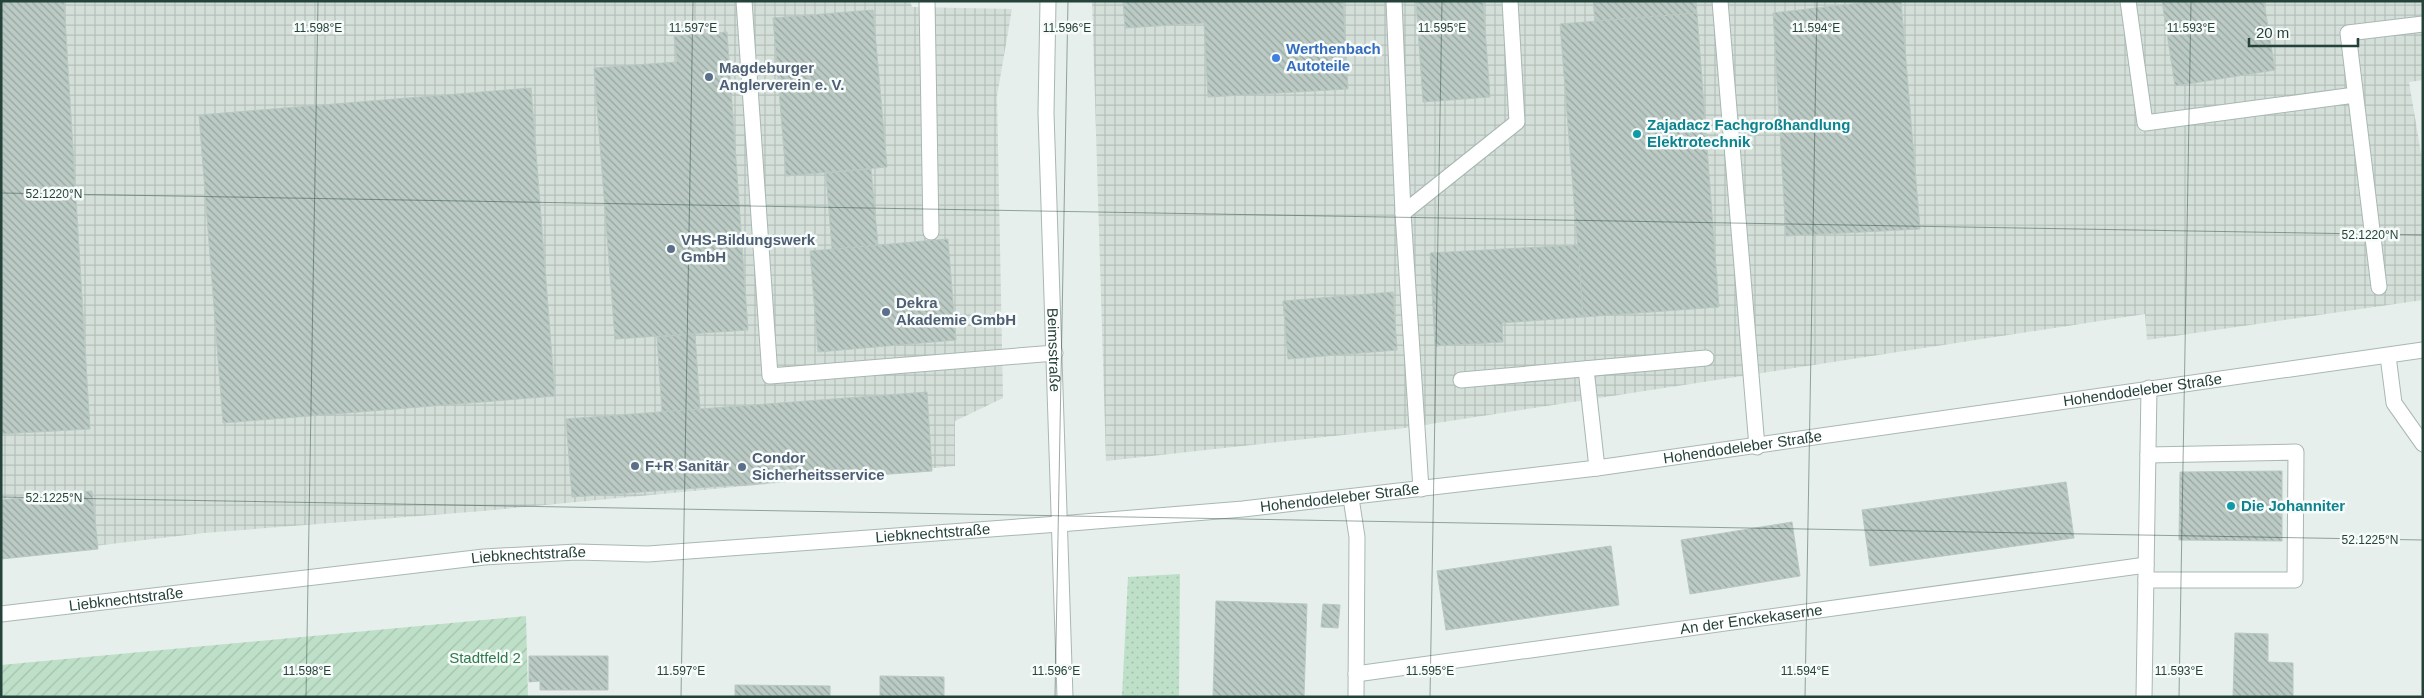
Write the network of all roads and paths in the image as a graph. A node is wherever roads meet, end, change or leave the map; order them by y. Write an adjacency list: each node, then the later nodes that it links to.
1 (744, 1): 14 (street)
2 (927, 1): 11 (street)
3 (1048, 1): 14 (street, Beimsstraße)
4 (1394, 1): 10 (street)
5 (1510, 1): 10 (street)
6 (1720, 1): 21 (street)
7 (2128, 1): 9 (street)
8 (2423, 24): 9 (street)
9 (2355, 95): 12 (street)
10 (1403, 213): 24 (street)
11 (931, 232)
12 (2379, 287)
13 (2423, 350): 15 (street, Hohendodeleber Straße)
14 (1055, 353): 26 (street, Beimsstraße)
15 (2388, 356): 19 (street, Hohendodeleber Straße); 20 (street)
16 (1706, 358): 17 (street)
17 (1586, 369): 18 (street); 23 (street)
18 (1461, 380)
19 (2149, 388): 21 (street, Hohendodeleber Straße); 22 (street)
20 (2423, 444)
21 (1756, 447): 23 (street, Hohendodeleber Straße)
22 (2148, 455): 27 (street); 27 (street, An der Enckekaserne)
23 (1597, 468): 24 (street, Hohendodeleber Straße)
24 (1421, 489): 25 (street, Hohendodeleber Straße)
25 (1351, 498): 26 (street, Hohendodeleber Straße); 29 (street)
26 (1059, 524): 28 (street, Liebknechtstraße); 30 (street, Beimsstraße)
27 (2146, 573): 29 (street, An der Enckekaserne); 32 (street)
28 (1, 614)
29 (1356, 674): 31 (street)
30 (1065, 697)
31 (1356, 697)
32 (2144, 697)

